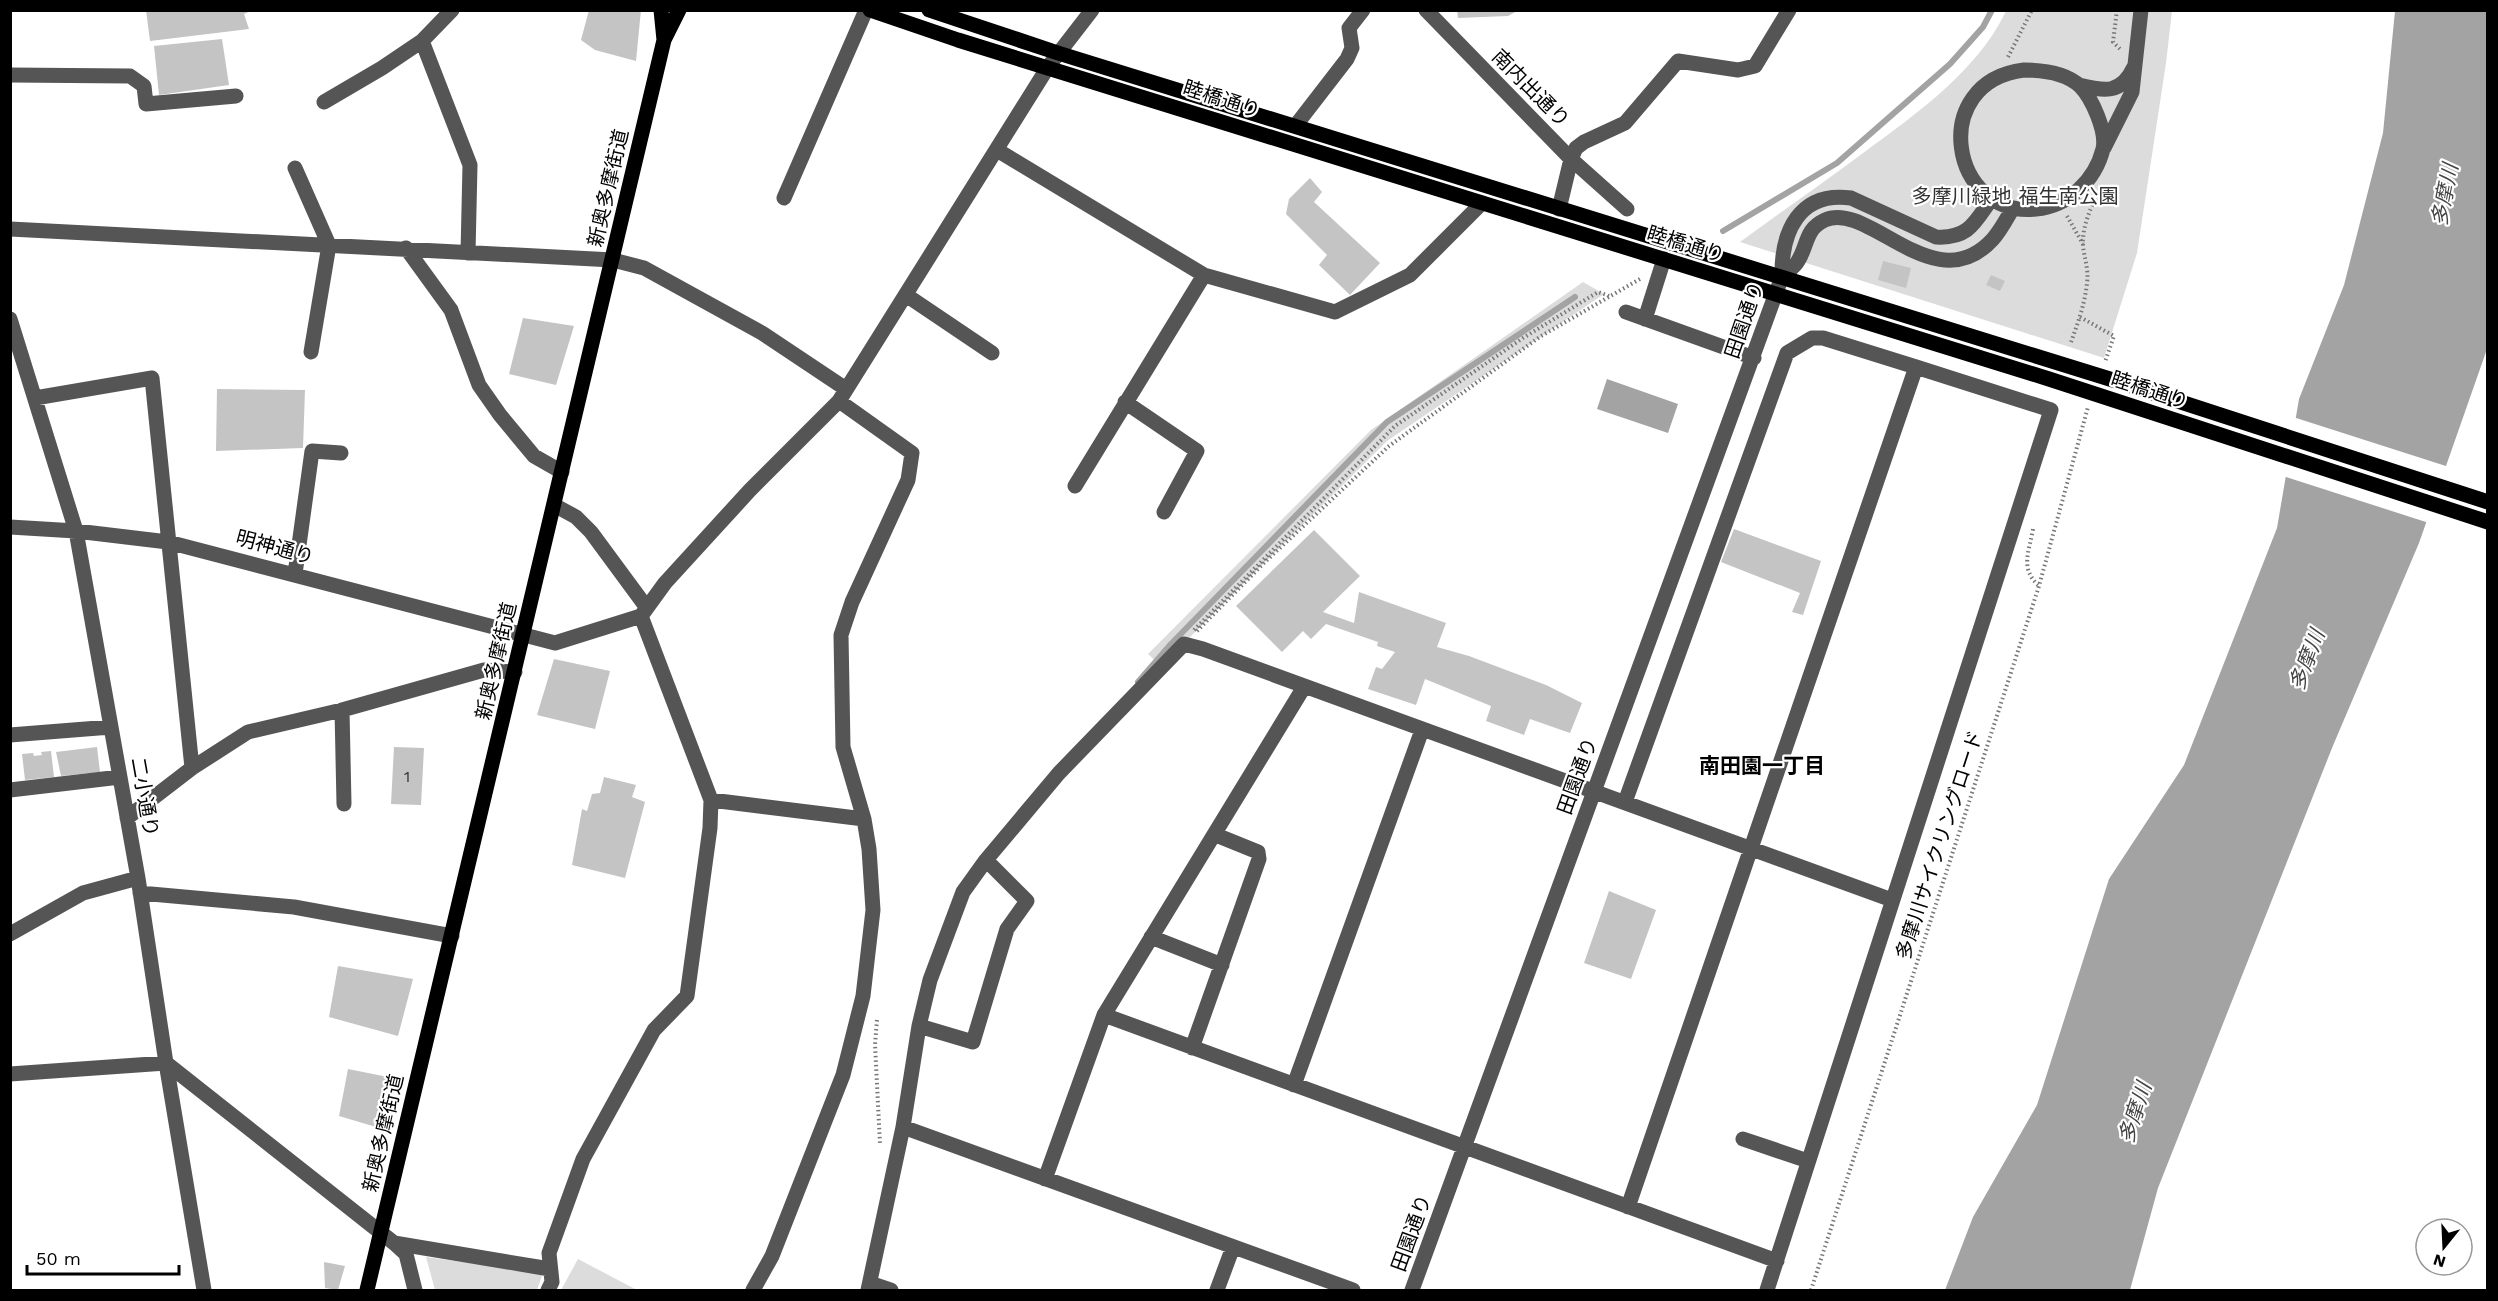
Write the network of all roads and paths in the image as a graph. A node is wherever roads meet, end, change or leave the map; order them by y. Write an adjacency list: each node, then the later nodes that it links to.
1 (452, 10): 13 (street)
2 (661, 10): 12 (main road, 新奥多摩街道)
3 (679, 10): 12 (main road, 新奥多摩街道)
4 (868, 10): 16 (main road, 睦橋通り); 26 (street)
5 (929, 10): 11 (main road, 睦橋通り)
6 (1092, 10): 14 (street)
7 (1363, 10): 21 (street)
8 (1426, 10): 24 (street, 南内出通り)
9 (1789, 10): 24 (street)
10 (2141, 10): 15 (street)
11 (948, 14): 14 (main road, 睦橋通り)
12 (664, 40): 38 (main road, 新奥多摩街道)
13 (423, 41): 20 (street); 36 (street)
14 (1058, 53): 16 (street); 21 (main road, 睦橋通り)
15 (2135, 64): 18 (street); 22 (street)
16 (1048, 67): 23 (street); 28 (main road, 睦橋通り)
17 (10, 75): 19 (street)
18 (2079, 85): 22 (street); 27 (street)
19 (236, 96)
20 (324, 102)
21 (1296, 125): 30 (main road, 睦橋通り)
22 (2104, 148): 29 (street)
23 (997, 150): 40 (street); 43 (street)
24 (1571, 159): 30 (street); 31 (street, 南内出通り)
25 (295, 168): 34 (street)
26 (784, 198)
27 (1992, 198): 29 (street); 41 (street)
28 (1482, 203): 37 (main road, 睦橋通り); 40 (street)
29 (2013, 208): 41 (street)
30 (1559, 209): 41 (main road, 睦橋通り)
31 (1627, 209)
32 (2089, 211): 46 (path)
33 (10, 229): 34 (street)
34 (329, 245): 35 (street); 50 (street)
35 (406, 248): 36 (street); 60 (street)
36 (468, 252): 38 (street)
37 (1664, 259): 42 (main road, 睦橋通り); 48 (street)
38 (613, 260): 55 (street); 60 (main road, 新奥多摩街道)
39 (1647, 274): 44 (path)
40 (1203, 275): 57 (street)
41 (1782, 277): 42 (street, 田園通り); 62 (main road, 睦橋通り)
42 (1776, 294): 52 (street, 田園通り); 65 (main road, 睦橋通り)
43 (906, 295): 51 (street); 55 (street)
44 (1610, 297): 72 (path); 72 (path)
45 (1626, 312): 48 (street)
46 (2080, 317): 49 (path); 53 (path)
47 (10, 319): 56 (street, 二小通り)
48 (1645, 320): 52 (street)
49 (2071, 342)
50 (311, 352)
51 (992, 353)
52 (1754, 358): 82 (street, 田園通り)
53 (2105, 363)
54 (1916, 367): 84 (street); 89 (street); 92 (street)
55 (842, 395): 70 (street); 87 (street)
56 (35, 398): 67 (street, 二小通り); 68 (street)
57 (1125, 402): 61 (street); 64 (street)
58 (2089, 406): 125 (path, 多摩川サイクリングロード)
59 (341, 453): 69 (street)
60 (562, 472): 63 (main road, 新奥多摩街道)
61 (1075, 486)
62 (2487, 502)
63 (554, 505): 70 (street); 71 (main road, 新奥多摩街道)
64 (1164, 512)
65 (2487, 522)
66 (10, 527): 67 (street, 明神通り)
67 (76, 531): 68 (street, 明神通り); 76 (street, 二小通り)
68 (168, 542): 69 (street, 明神通り); 79 (street)
69 (295, 574): 71 (street, 明神通り)
70 (644, 612): 71 (street, 明神通り); 83 (street)
71 (524, 635): 73 (main road, 新奥多摩街道)
72 (1184, 644): 74 (street); 90 (street)
73 (515, 672): 75 (street); 94 (main road, 新奥多摩街道)
74 (1304, 687): 77 (street); 88 (street)
75 (342, 710): 79 (street); 85 (street)
76 (111, 727): 78 (street); 80 (street, 二小通り)
77 (1422, 730): 82 (street); 102 (street)
78 (10, 735)
79 (192, 768): 86 (street)
80 (120, 777): 81 (street); 86 (street, 二小通り)
81 (10, 790)
82 (1594, 790): 84 (street); 105 (street, 田園通り)
83 (711, 800): 87 (street); 113 (street)
84 (1625, 802): 89 (street)
85 (344, 804)
86 (127, 818): 91 (street, 二小通り)
87 (864, 819): 119 (street)
88 (1216, 835): 95 (street); 96 (street)
89 (1750, 848): 92 (street); 108 (street)
90 (986, 860): 98 (street); 98 (street)
91 (139, 885): 93 (street); 94 (street); 100 (street, 二小通り)
92 (1892, 900): 106 (street)
93 (10, 933)
94 (452, 936): 109 (main road, 新奥多摩街道)
95 (1151, 937): 96 (street); 97 (street)
96 (1222, 965): 99 (street)
97 (1104, 1015): 99 (street); 107 (street)
98 (919, 1026): 103 (street)
99 (1192, 1048): 102 (street)
100 (166, 1063): 101 (street); 109 (street); 115 (street, 二小通り)
101 (10, 1074)
102 (1294, 1085): 105 (street)
103 (903, 1127): 107 (street); 114 (street)
104 (1743, 1139): 106 (street)
105 (1464, 1147): 108 (street); 123 (street, 田園通り)
106 (1808, 1161): 112 (street)
107 (1045, 1179): 111 (street)
108 (1628, 1207): 112 (street)
109 (381, 1233): 110 (street); 116 (main road, 新奥多摩街道)
110 (393, 1243): 113 (street); 117 (street)
111 (1233, 1247): 121 (street); 122 (street)
112 (1777, 1261): 124 (street)
113 (550, 1269): 118 (street)
114 (869, 1287): 120 (street)
115 (204, 1290)
116 (367, 1290)
117 (415, 1290)
118 (548, 1290)
119 (753, 1290)
120 (891, 1290)
121 (1218, 1290)
122 (1353, 1290)
123 (1412, 1290)
124 (1767, 1290)
125 (1811, 1290)

